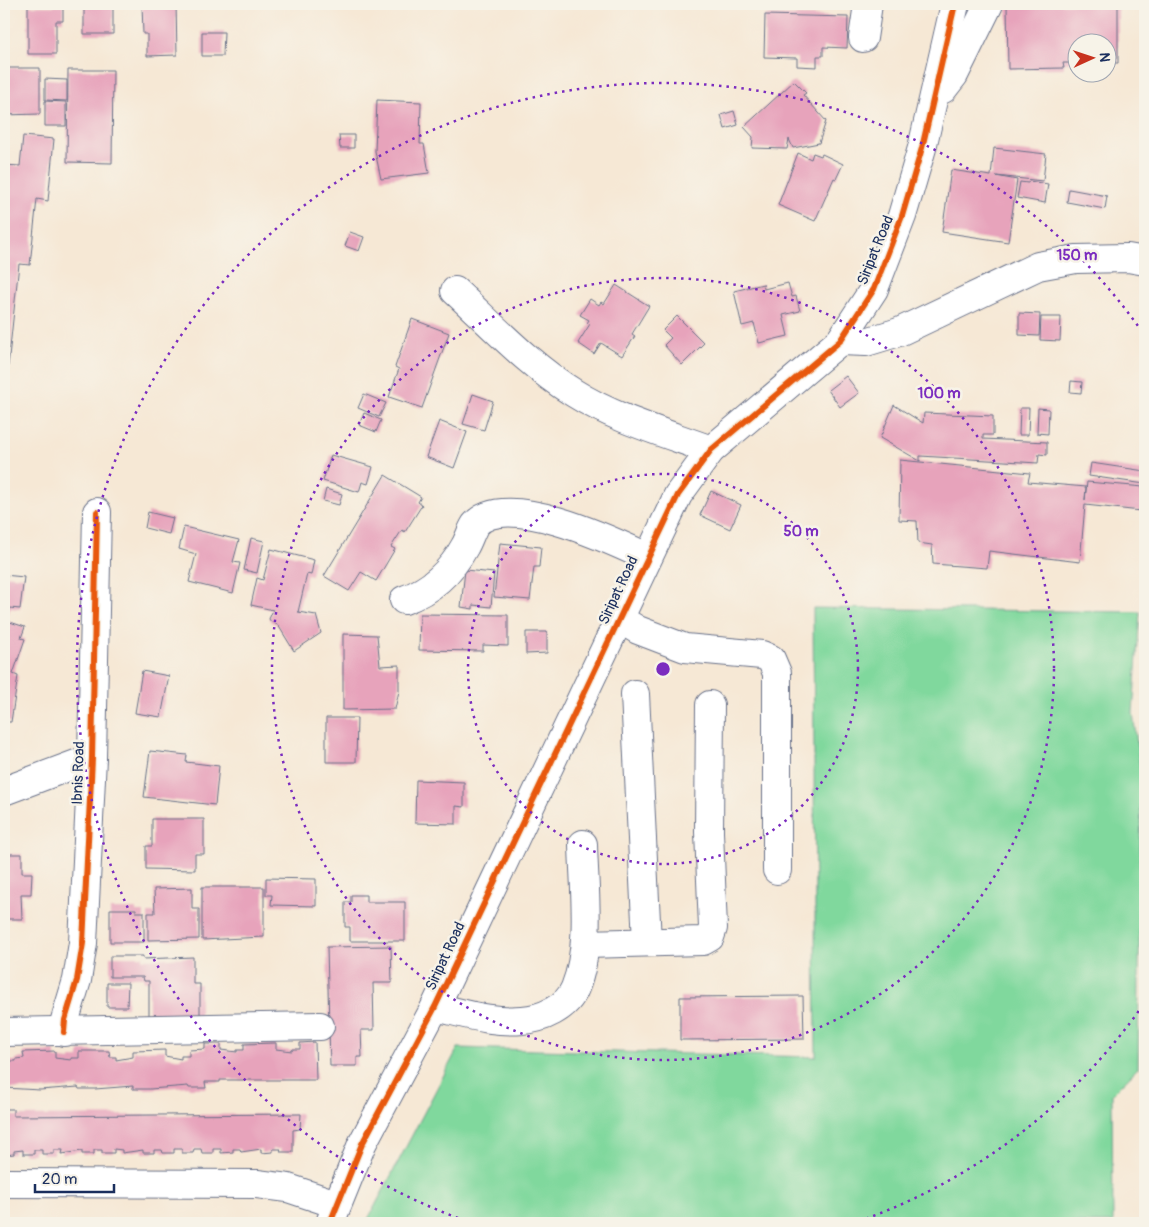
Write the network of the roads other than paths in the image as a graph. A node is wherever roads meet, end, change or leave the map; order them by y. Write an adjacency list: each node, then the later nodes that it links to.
1 (868, 4): 4 (street)
2 (955, 4): 5 (street, Siripat Road)
3 (989, 4): 5 (street)
4 (863, 38)
5 (933, 102): 8 (street, Siripat Road)
6 (1145, 261): 8 (street)
7 (455, 291): 9 (street)
8 (840, 342): 9 (street, Siripat Road)
9 (711, 450): 11 (street, Siripat Road)
10 (97, 512): 16 (street, Ibnis Road)
11 (647, 556): 12 (street); 13 (street, Siripat Road)
12 (404, 600)
13 (618, 618): 19 (street); 22 (street, Siripat Road)
14 (635, 694): 20 (street)
15 (710, 705): 20 (street)
16 (92, 758): 17 (street, Ibnis Road); 25 (street, Ibnis Road)
17 (4, 791)
18 (582, 844): 21 (street)
19 (777, 870)
20 (647, 942): 21 (street)
21 (585, 944): 22 (street)
22 (435, 1008): 27 (street, Siripat Road)
23 (320, 1026): 25 (street)
24 (4, 1032): 25 (street)
25 (64, 1032)
26 (4, 1183): 27 (street)
27 (333, 1214)

